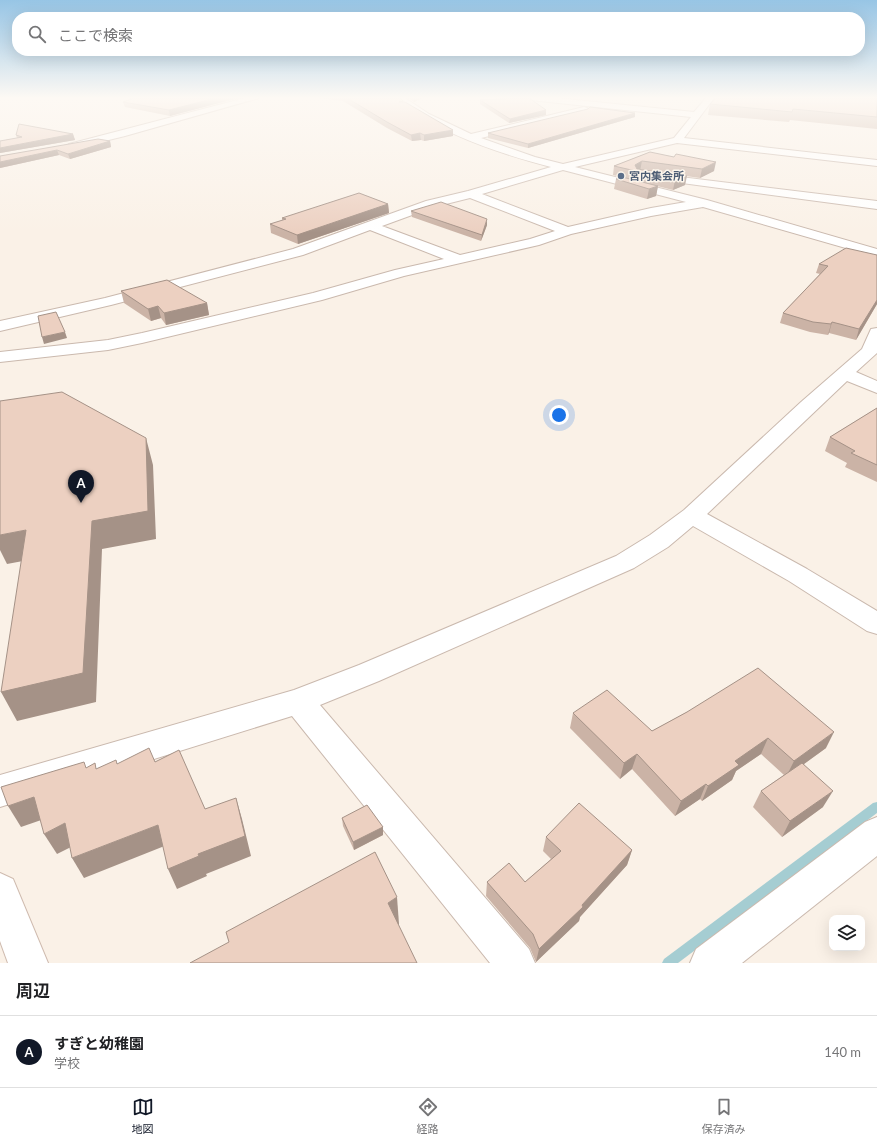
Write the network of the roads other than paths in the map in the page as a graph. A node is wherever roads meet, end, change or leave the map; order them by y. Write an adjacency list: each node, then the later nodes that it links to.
1 (83, 143): 5 (street)
2 (487, 143): 7 (street)
3 (665, 143): 7 (street)
4 (703, 143): 6 (street)
5 (65, 147)
6 (877, 163)
7 (566, 167): 8 (street); 9 (street); 10 (street)
8 (471, 194): 11 (street); 12 (street)
9 (703, 203): 12 (street); 13 (street)
10 (877, 205)
11 (371, 226): 14 (street); 15 (street)
12 (567, 231): 14 (street)
13 (877, 253)
14 (458, 259): 17 (street)
15 (0, 326)
16 (877, 333): 18 (street)
17 (0, 357)
18 (844, 374): 19 (street); 20 (street)
19 (877, 387)
20 (692, 515): 21 (street); 22 (street)
21 (877, 624)
22 (298, 701): 23 (street); 27 (street)
23 (0, 791)
24 (877, 834): 28 (street)
25 (0, 892): 26 (street)
26 (28, 963)
27 (515, 963)
28 (710, 963)

